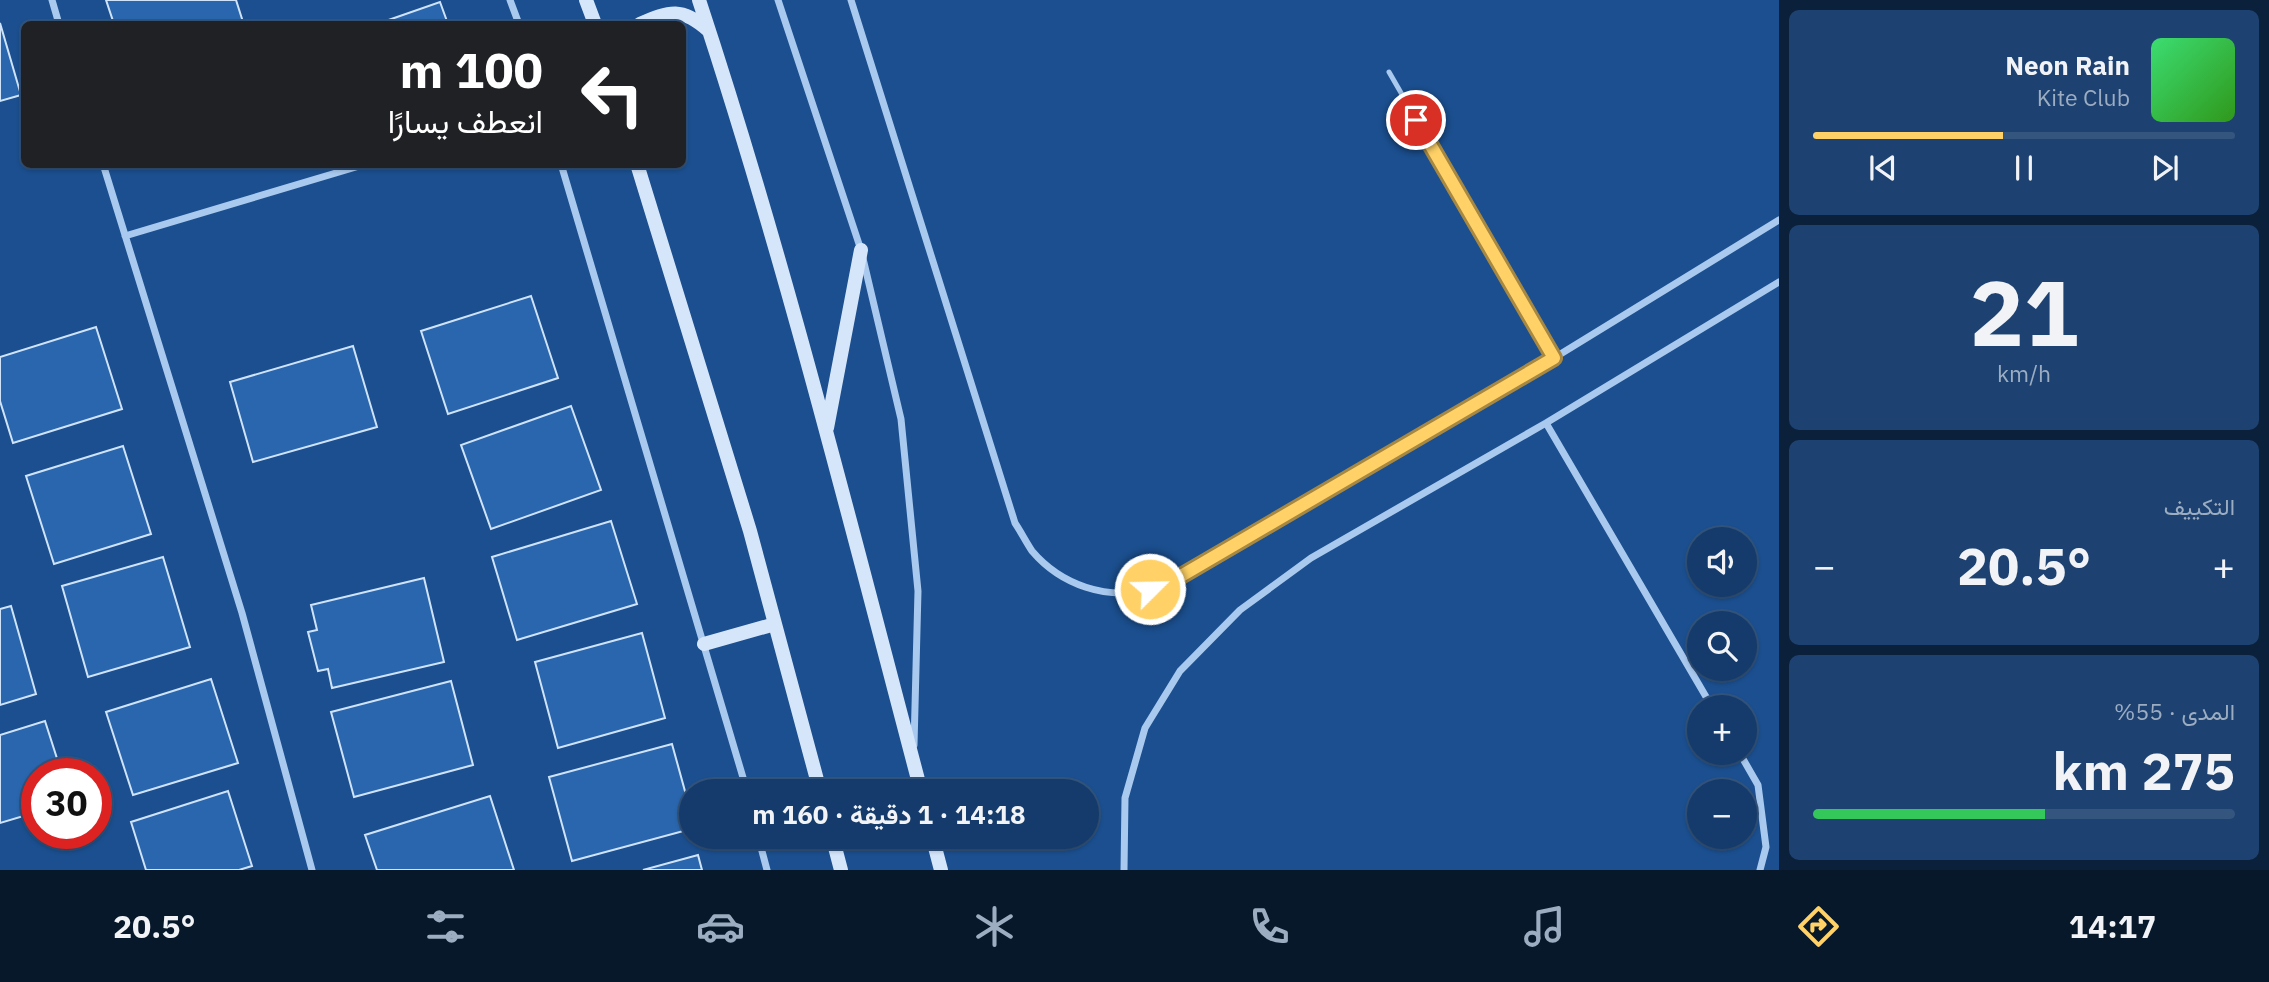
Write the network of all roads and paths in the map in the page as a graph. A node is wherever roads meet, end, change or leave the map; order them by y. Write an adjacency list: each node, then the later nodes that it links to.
1 (52, 0): 7 (street)
2 (510, 0): 8 (street)
3 (586, 0): 9 (main road)
4 (699, 0): 11 (main road)
5 (778, 0): 19 (street)
6 (851, 0): 21 (street)
7 (58, 21)
8 (518, 21)
9 (594, 21)
10 (648, 21): 11 (main road)
11 (709, 30): 23 (main road)
12 (1389, 72): 21 (lane)
13 (104, 168): 18 (street)
14 (353, 168): 18 (street)
15 (562, 168): 25 (street)
16 (638, 168): 24 (main road)
17 (1779, 220): 21 (street)
18 (125, 236): 35 (street)
19 (860, 250): 23 (main road); 27 (street)
20 (1779, 282): 22 (street)
21 (1554, 358)
22 (1546, 423): 26 (street); 39 (street)
23 (826, 432): 27 (main road)
24 (775, 624): 25 (main road); 30 (main road)
25 (704, 645): 29 (street)
26 (1705, 695)
27 (914, 764): 31 (main road)
28 (1746, 765): 40 (street)
29 (743, 779)
30 (817, 779)
31 (917, 779)
32 (761, 849): 36 (street)
33 (835, 849): 37 (main road)
34 (935, 849): 38 (main road)
35 (312, 870)
36 (767, 870)
37 (841, 870)
38 (941, 870)
39 (1124, 870)
40 (1760, 870)

